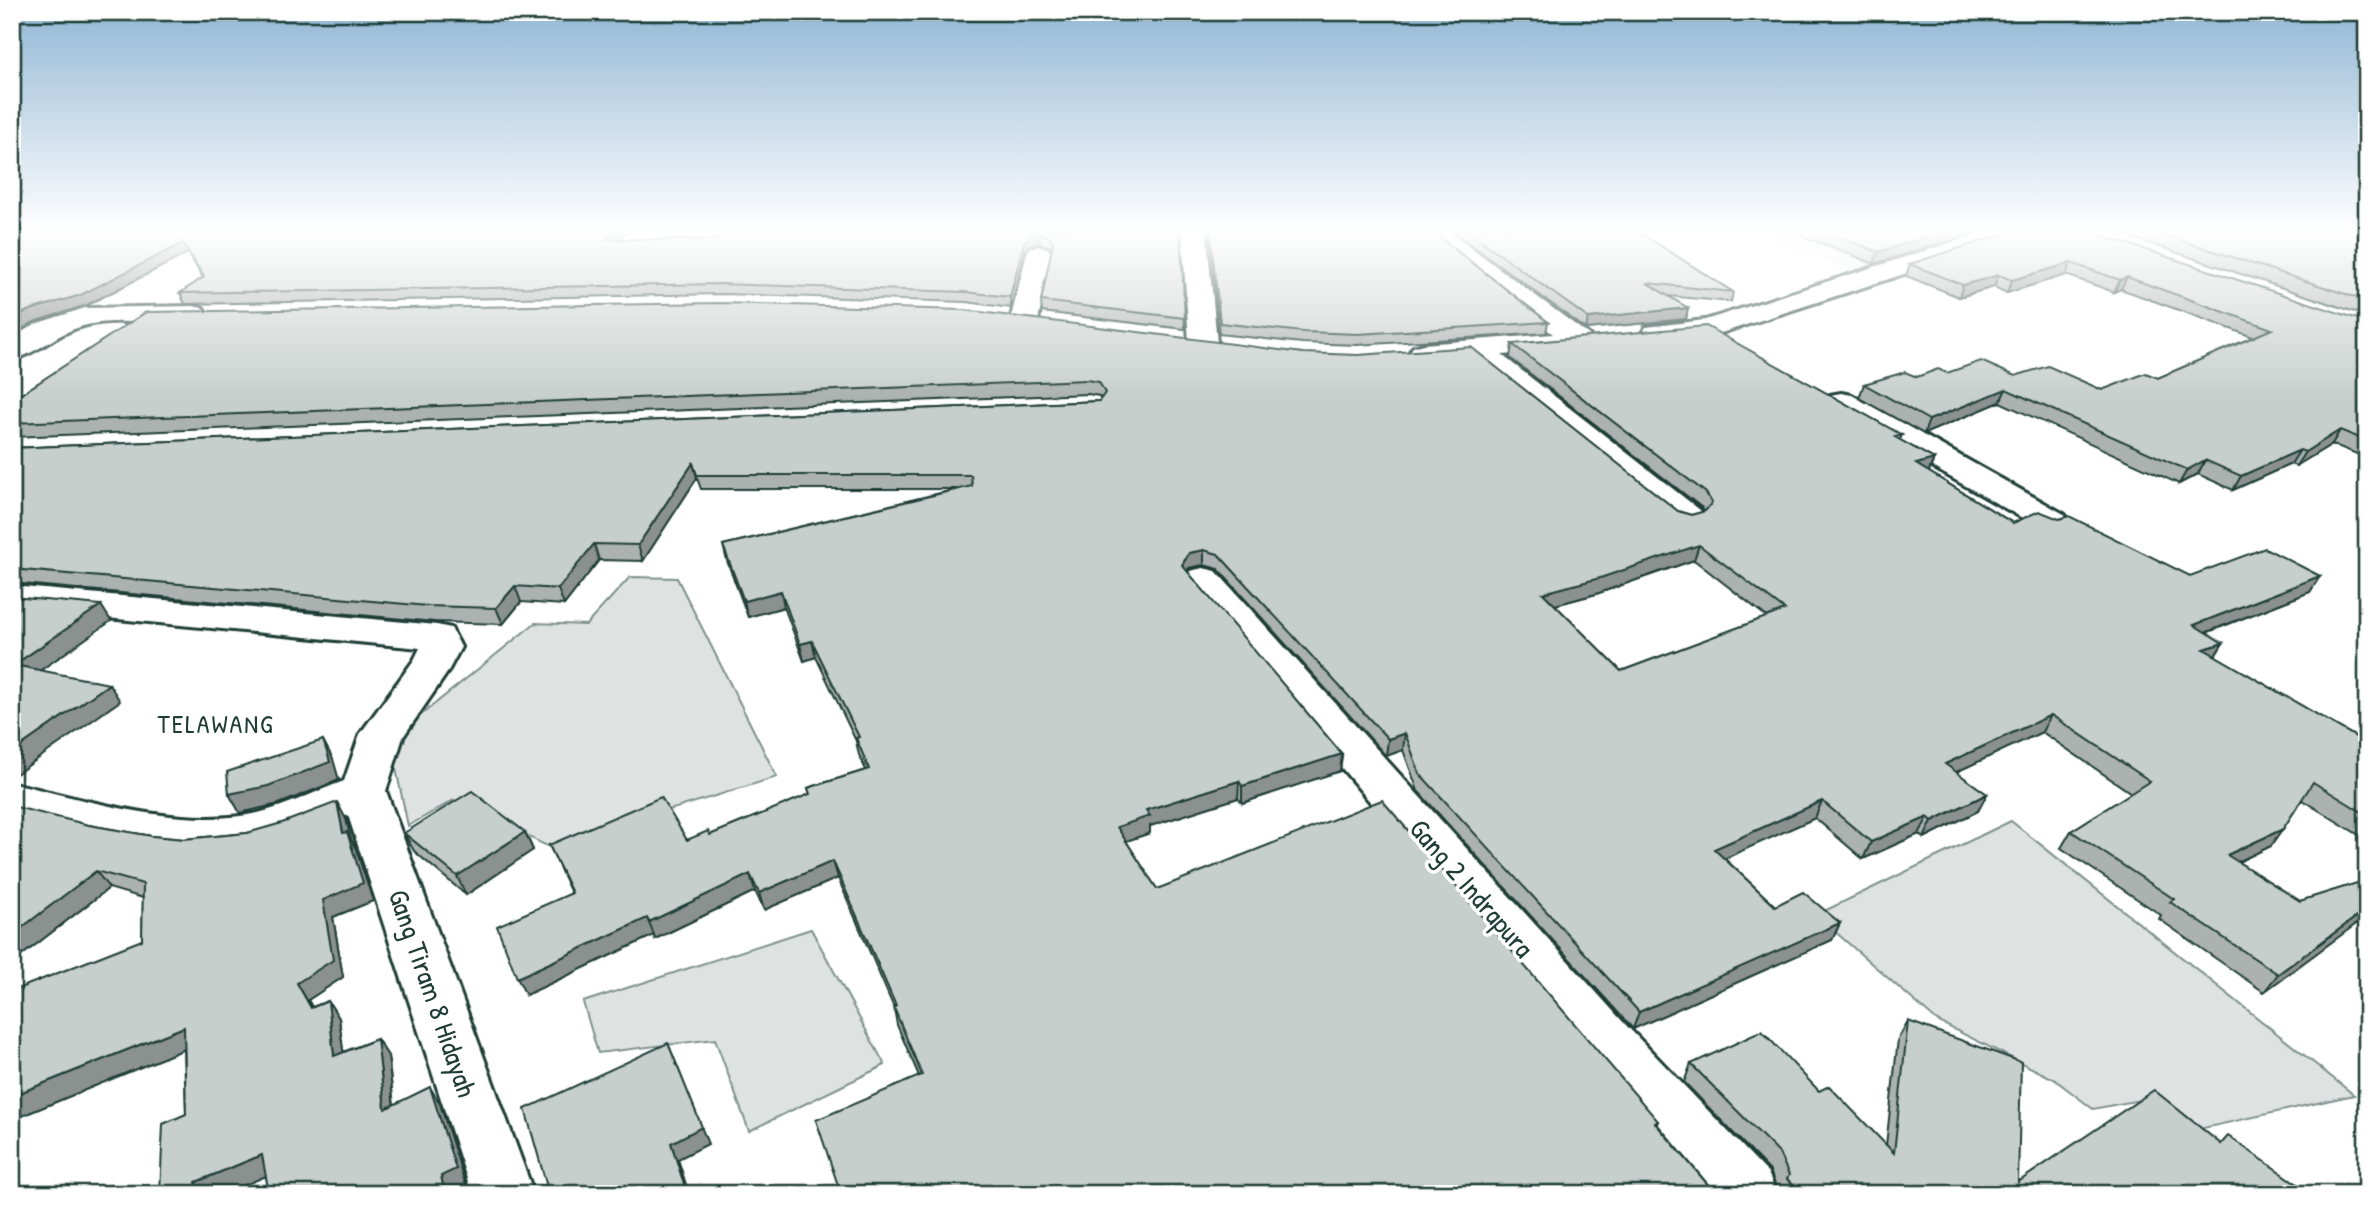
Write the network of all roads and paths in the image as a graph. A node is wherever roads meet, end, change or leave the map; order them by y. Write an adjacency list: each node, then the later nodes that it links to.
1 (1032, 285): 6 (street)
2 (1199, 285): 9 (street)
3 (1520, 285): 8 (street)
4 (1843, 285): 7 (street)
5 (224, 314): 12 (street)
6 (1024, 321)
7 (1708, 328): 8 (street); 10 (street)
8 (1605, 338): 11 (street)
9 (1204, 342)
10 (1744, 348)
11 (1476, 349): 13 (street); 15 (street)
12 (12, 351)
13 (1394, 355)
14 (1816, 388): 16 (street)
15 (1688, 517)
16 (2052, 521)
17 (1203, 579): 22 (street, Gang 2 Indrapura)
18 (12, 597): 19 (street)
19 (363, 791): 20 (street); 21 (street, Gang Tiram 8 Hidayah)
20 (12, 800)
21 (503, 1194)
22 (1746, 1194)

